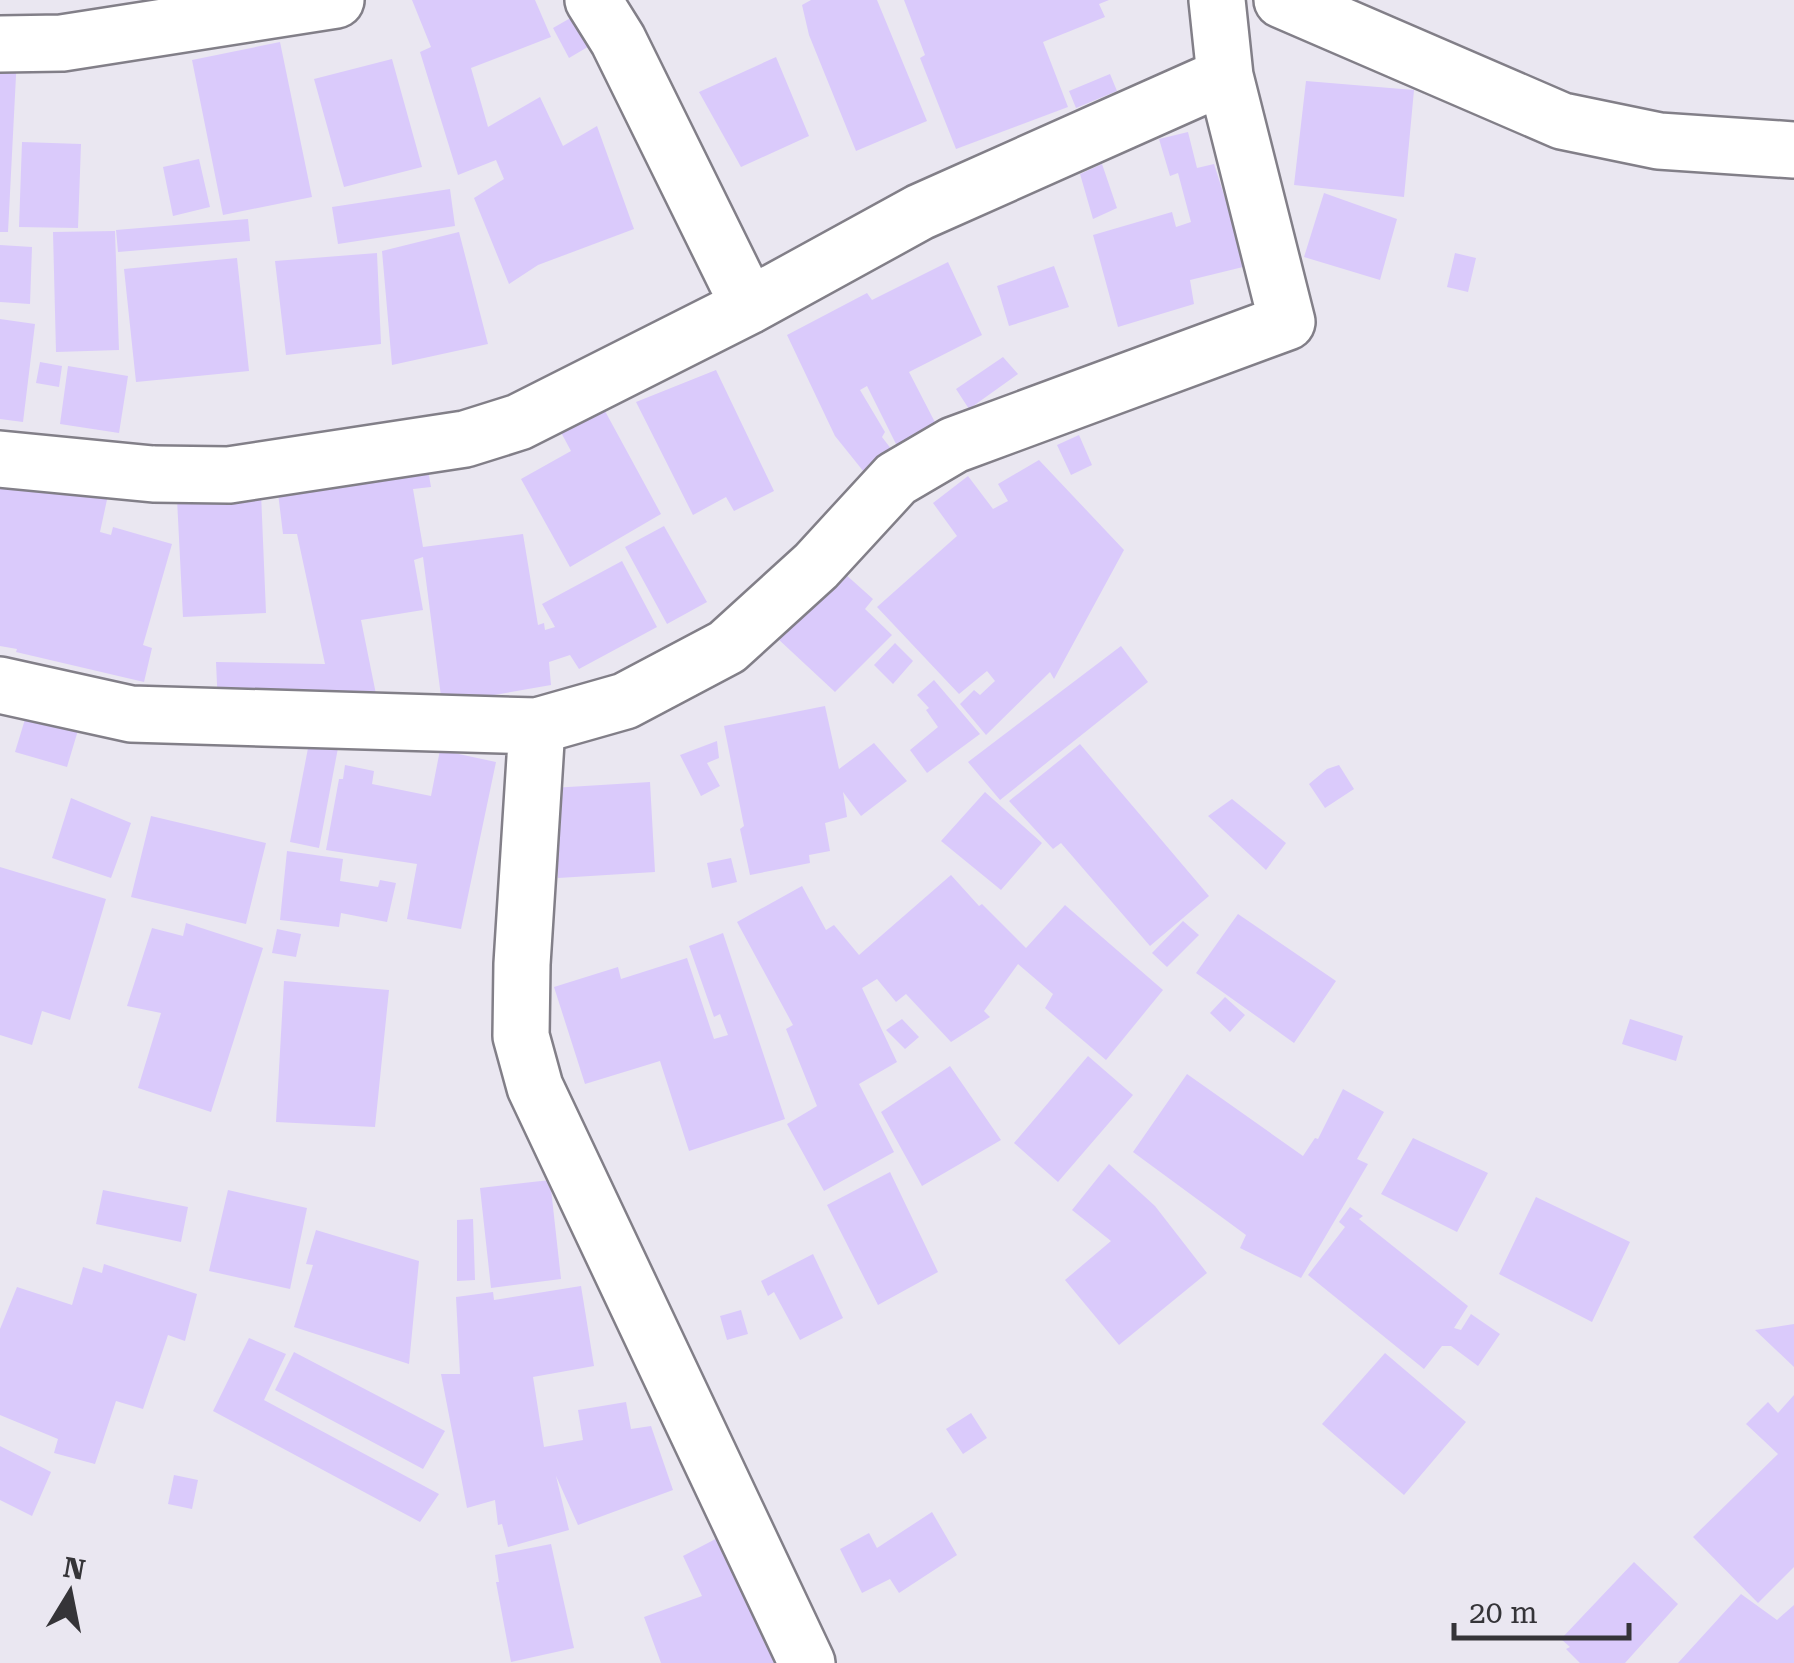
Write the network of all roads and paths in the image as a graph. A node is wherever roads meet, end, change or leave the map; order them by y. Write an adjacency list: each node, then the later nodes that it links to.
1 (336, 0): 5 (street)
2 (592, 0): 8 (street)
3 (1216, 0): 6 (street)
4 (1282, 0): 7 (street)
5 (0, 44)
6 (1225, 76): 8 (street); 11 (street)
7 (1794, 150)
8 (749, 306): 9 (street)
9 (0, 459)
10 (0, 686): 11 (street)
11 (537, 726): 12 (street)
12 (807, 1663)

